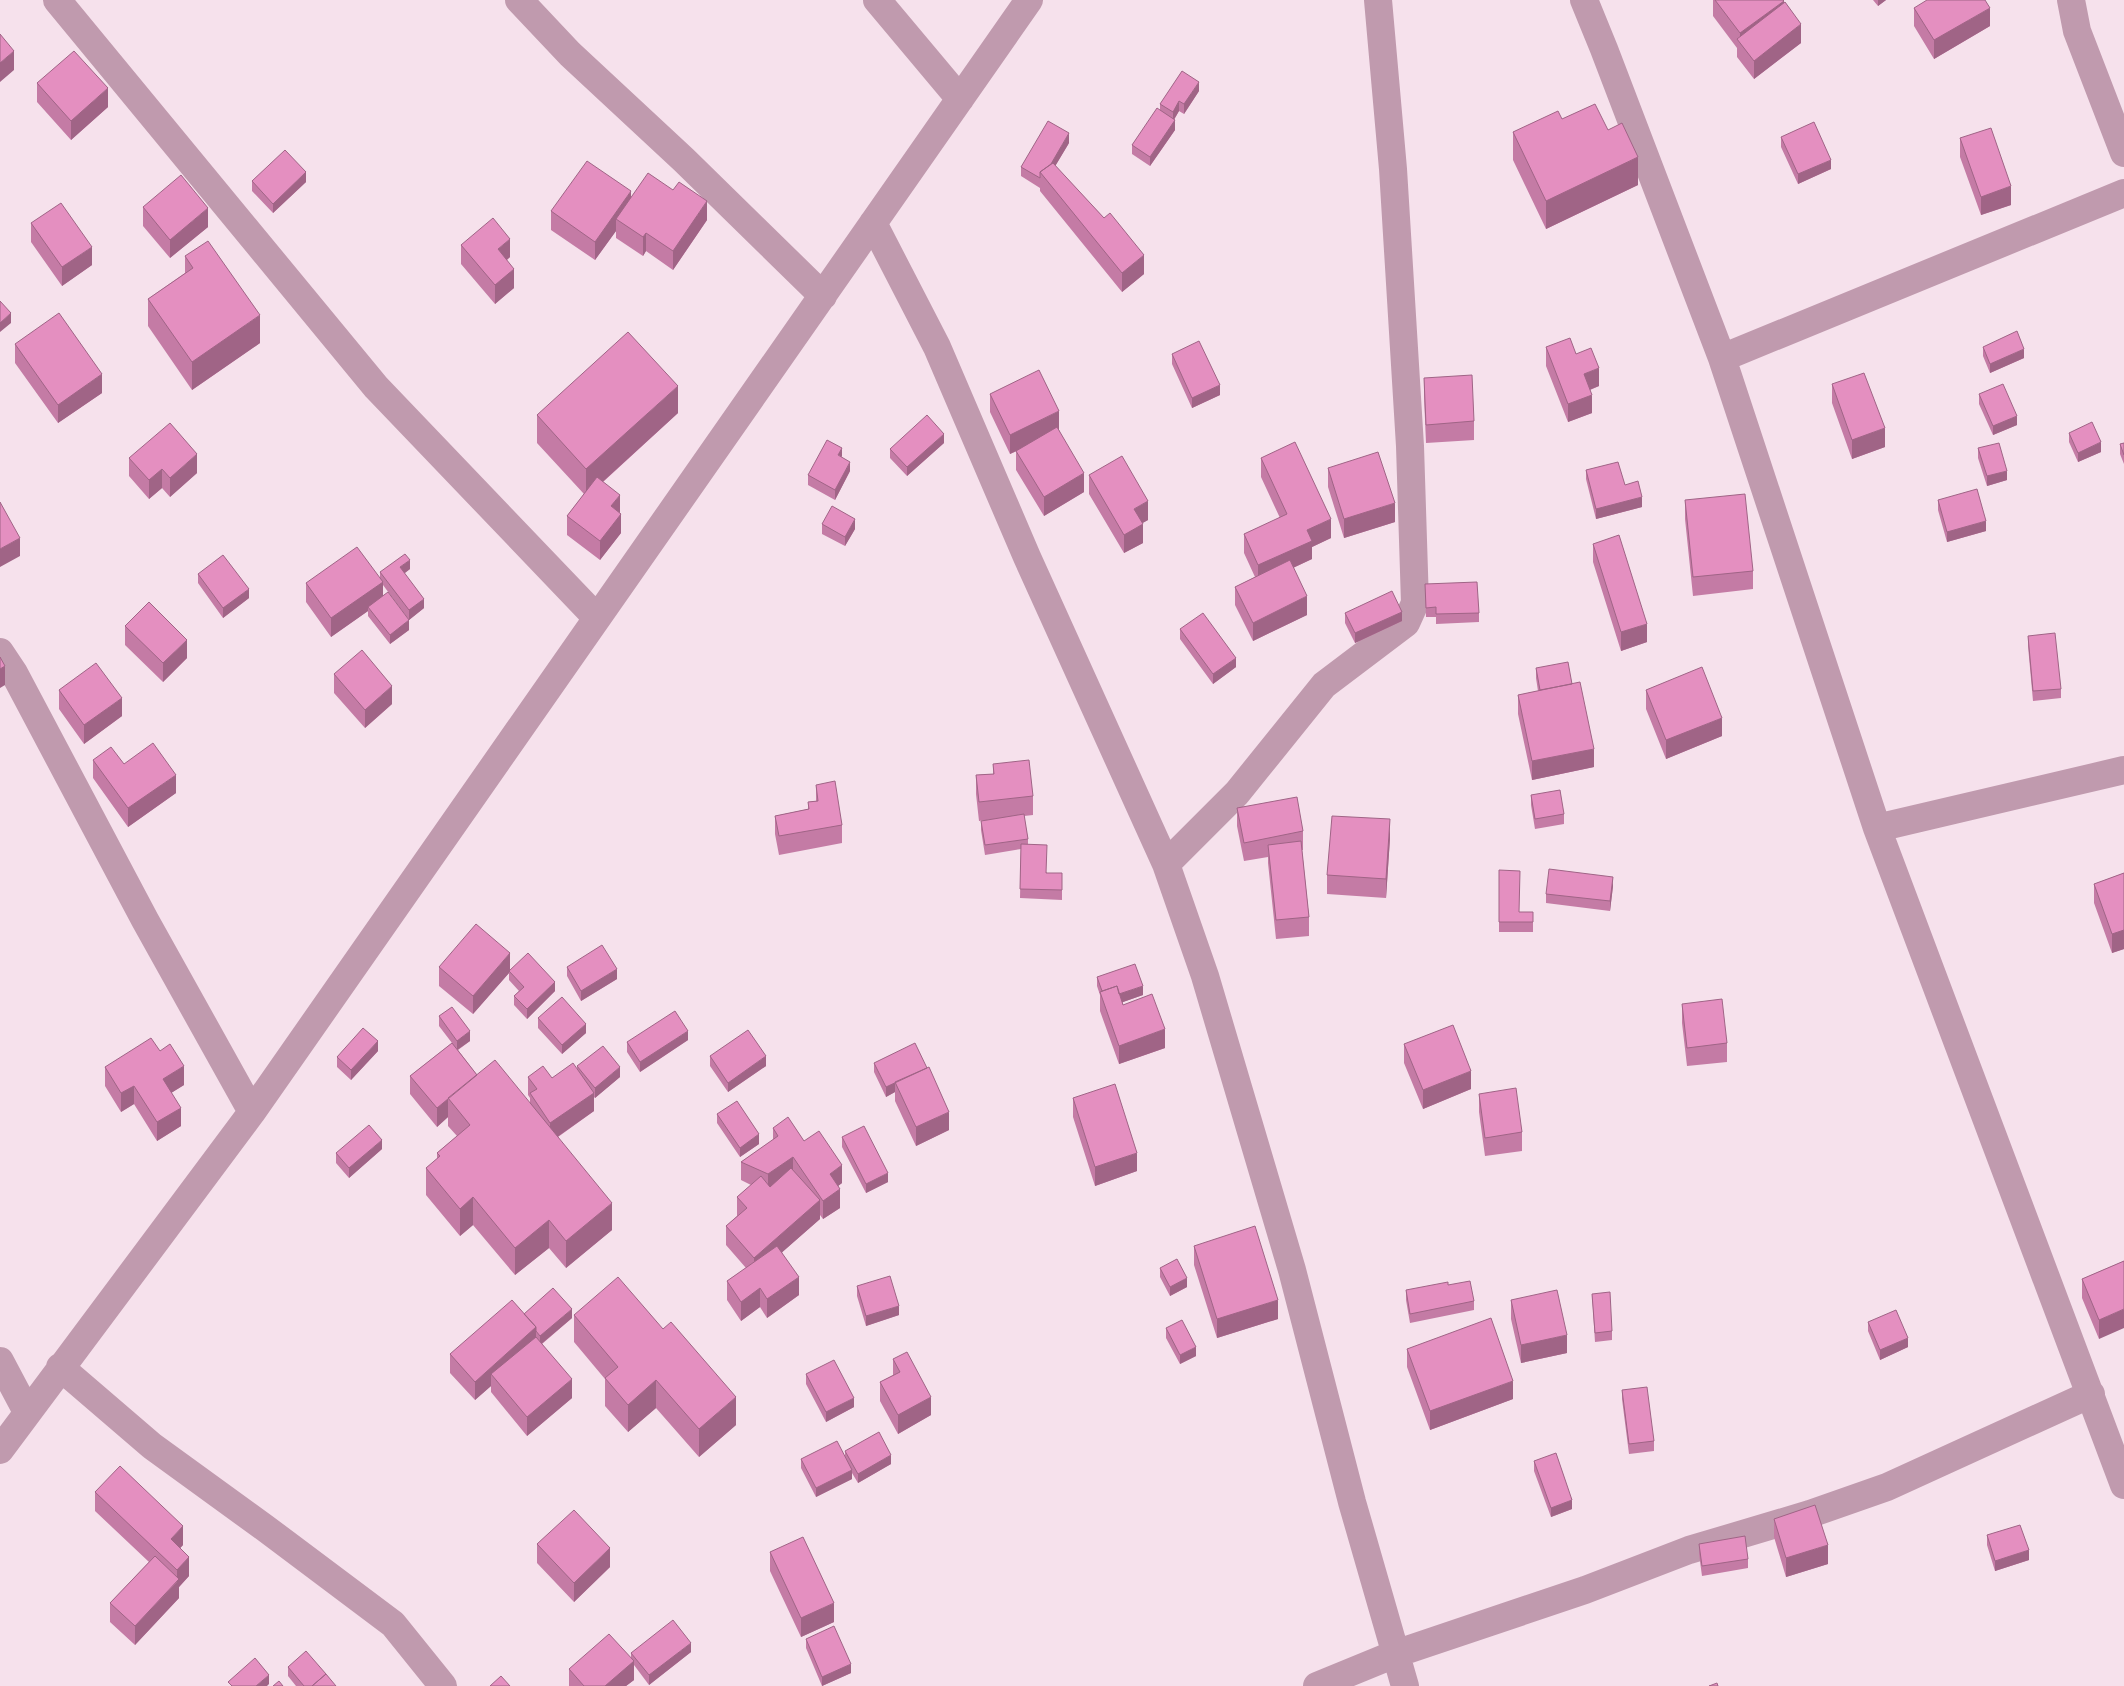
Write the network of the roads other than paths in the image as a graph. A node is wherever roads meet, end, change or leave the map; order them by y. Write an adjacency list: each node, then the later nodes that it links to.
1 (56, 0): 14 (street)
2 (519, 0): 12 (street)
3 (877, 0): 8 (street)
4 (1030, 0): 8 (street)
5 (1378, 0): 18 (street)
6 (1584, 0): 13 (street)
7 (2071, 0): 9 (street)
8 (960, 99): 11 (street)
9 (2124, 153)
10 (2124, 194): 13 (street)
11 (874, 223): 12 (street); 18 (street)
12 (823, 296): 14 (street)
13 (1722, 358): 17 (street)
14 (597, 618): 19 (street)
15 (0, 652): 19 (street)
16 (2124, 770): 17 (street)
17 (1877, 828): 22 (street)
18 (1166, 864): 26 (street)
19 (252, 1112): 21 (street)
20 (0, 1361): 23 (street)
21 (60, 1368): 23 (street); 27 (street)
22 (2091, 1394): 25 (street); 26 (street)
23 (27, 1412): 24 (street)
24 (0, 1450)
25 (2124, 1485)
26 (1395, 1654): 28 (street); 29 (street)
27 (443, 1686)
28 (1317, 1686)
29 (1405, 1686)

